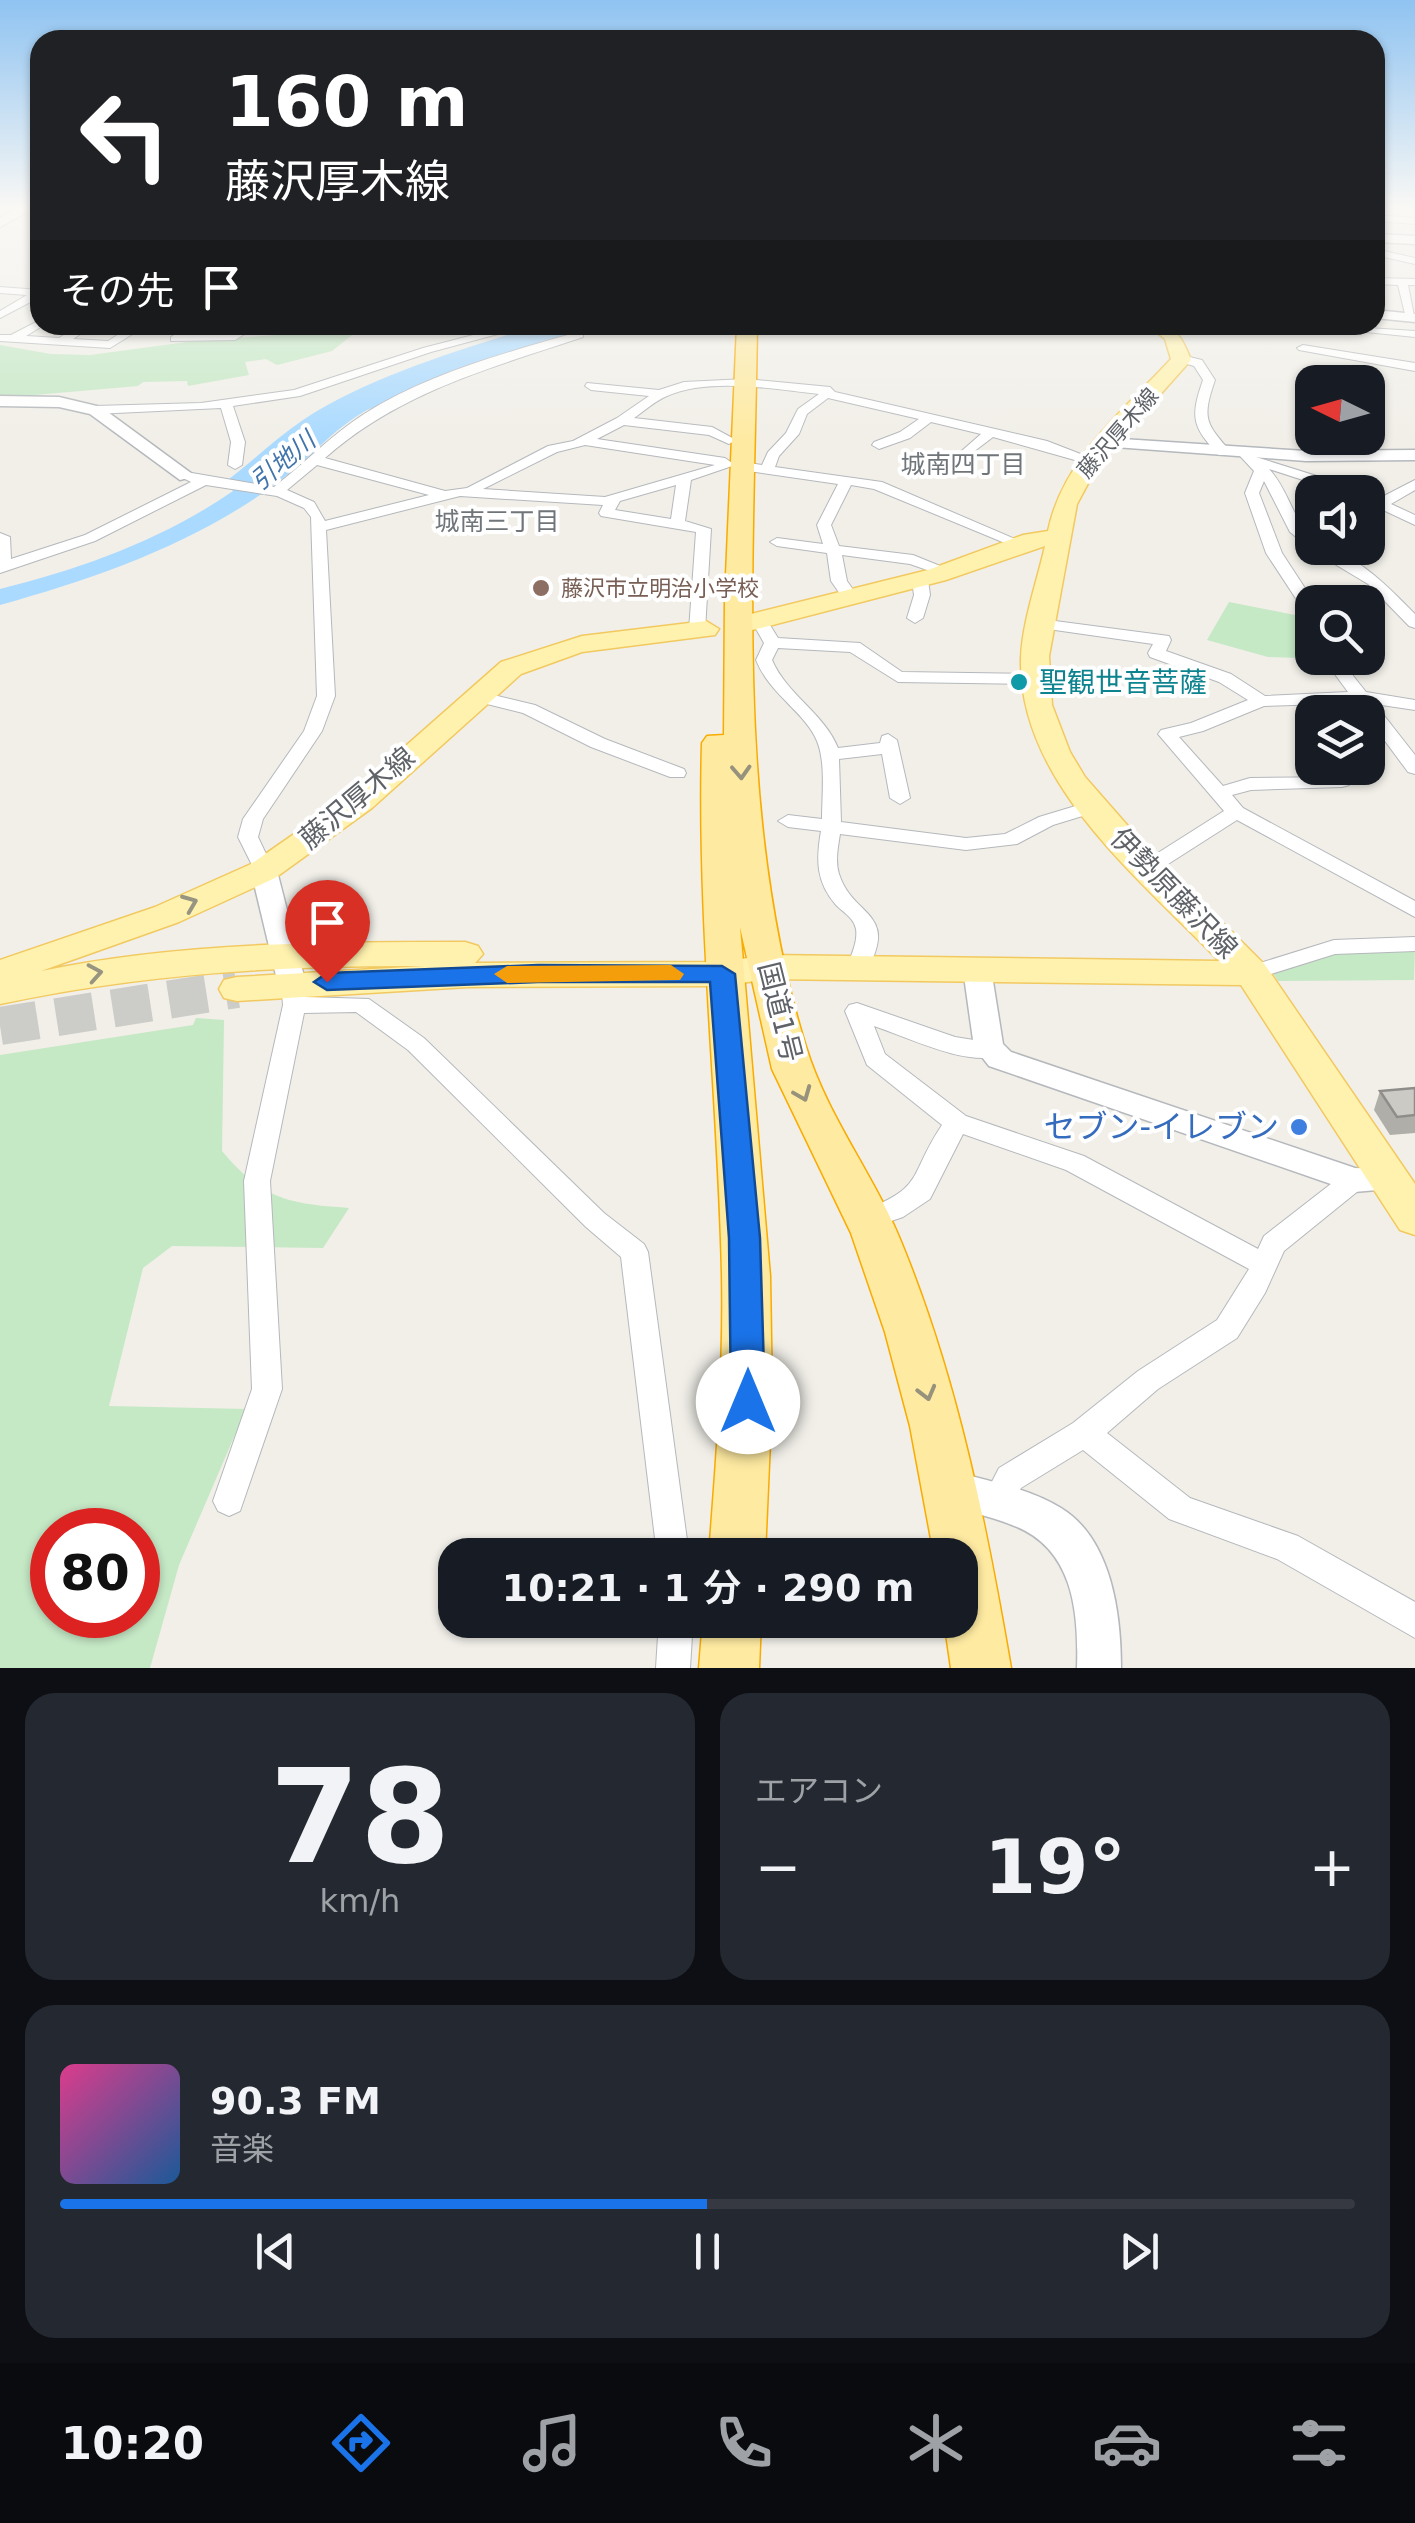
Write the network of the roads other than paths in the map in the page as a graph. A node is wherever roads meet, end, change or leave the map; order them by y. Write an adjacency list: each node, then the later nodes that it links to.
1 (1409, 286): 7 (street)
2 (0, 290): 3 (street)
3 (30, 292)
4 (30, 298): 5 (street)
5 (0, 315)
6 (1385, 316): 7 (street)
7 (1414, 323): 9 (street)
8 (30, 328): 21 (street)
9 (1385, 330)
10 (72, 335): 22 (street)
11 (126, 335): 22 (street)
12 (181, 335): 13 (street)
13 (238, 335)
14 (486, 335): 33 (street)
15 (576, 335): 45 (street)
16 (737, 335): 28 (highway, 国道1号)
17 (746, 335): 28 (highway, 国道1号)
18 (1170, 335): 26 (main road)
19 (1343, 335): 23 (street)
20 (1378, 335): 23 (street)
21 (7, 339): 22 (street)
22 (61, 342)
23 (1356, 343): 25 (street)
24 (1303, 348): 25 (street)
25 (1340, 353): 27 (street)
26 (1182, 359): 39 (main road, 藤沢厚木線); 42 (street)
27 (1415, 367)
28 (739, 383): 30 (street); 31 (street); 41 (highway, 国道1号); 41 (highway, 国道1号)
29 (590, 386): 30 (street)
30 (660, 394): 36 (street)
31 (826, 394): 35 (street); 41 (street)
32 (0, 401): 34 (street)
33 (226, 404): 34 (street); 48 (street)
34 (95, 410): 51 (street)
35 (929, 418): 37 (street); 40 (street)
36 (622, 421): 38 (street); 41 (street)
37 (990, 432): 43 (street); 46 (street)
38 (584, 441): 41 (street); 54 (street)
39 (1107, 443): 42 (street); 46 (main road, 藤沢厚木線)
40 (879, 445)
41 (732, 450): 50 (street); 52 (street); 103 (highway, 国道1号); 103 (highway, 国道1号, one-way to 103)
42 (1224, 452): 47 (street)
43 (964, 454)
44 (1415, 455): 47 (street)
45 (316, 460): 55 (street); 56 (street)
46 (1089, 460): 65 (main road, 藤沢厚木線)
47 (1252, 461): 49 (street); 62 (street); 73 (street)
48 (235, 465)
49 (1297, 475)
50 (684, 478): 58 (street); 61 (street)
51 (201, 480): 55 (street); 70 (street)
52 (846, 481): 67 (street); 68 (street)
53 (1415, 484): 57 (street)
54 (470, 491): 56 (street); 58 (street)
55 (276, 492): 63 (street)
56 (442, 494): 63 (street)
57 (1385, 496)
58 (614, 500): 61 (street)
59 (1385, 506): 60 (street)
60 (1415, 521)
61 (676, 525): 79 (street)
62 (1295, 526)
63 (319, 527): 100 (street)
64 (4, 537): 70 (street)
65 (1059, 537): 67 (main road); 77 (main road, 伊勢原藤沢線)
66 (777, 542): 68 (street)
67 (1022, 545): 71 (main road)
68 (834, 552): 71 (street); 74 (street)
69 (1345, 565): 76 (street)
70 (2, 567)
71 (947, 572): 72 (main road)
72 (920, 580): 74 (main road); 75 (street)
73 (1295, 585)
74 (851, 598): 78 (main road)
75 (915, 618)
76 (1415, 623)
77 (1040, 624): 81 (main road, 伊勢原藤沢線); 85 (street)
78 (761, 628): 81 (street); 89 (street)
79 (701, 629): 83 (main road, 藤沢厚木線)
80 (1341, 675): 82 (street)
81 (1035, 680): 95 (main road, 伊勢原藤沢線)
82 (1361, 695)
83 (477, 696): 91 (street); 100 (main road, 藤沢厚木線)
84 (1295, 700): 85 (street)
85 (1262, 701): 93 (street)
86 (1385, 701): 87 (street)
87 (1415, 705)
88 (1385, 727): 90 (street)
89 (828, 754): 94 (street); 98 (street)
90 (1415, 768)
91 (677, 773)
92 (1295, 783): 93 (street)
93 (1219, 793): 96 (street)
94 (900, 798)
95 (1092, 807): 98 (street); 99 (main road, 伊勢原藤沢線)
96 (1236, 812): 99 (street); 101 (street)
97 (788, 822): 98 (street)
98 (832, 826): 104 (street)
99 (1144, 864): 107 (main road, 伊勢原藤沢線)
100 (264, 870): 106 (main road, 藤沢厚木線, one-way to 100); 108 (street)
101 (1415, 910)
102 (1415, 944): 107 (street)
103 (738, 966): 104 (main road); 108 (main road); 108 (main road); 115 (highway, 国道1号, one-way to 115); 121 (highway, 国道1号)
104 (858, 967): 105 (main road)
105 (977, 969): 107 (main road); 111 (street)
106 (0, 973)
107 (1252, 973): 113 (main road, 伊勢原藤沢線)
108 (291, 980): 109 (main road); 110 (main road, one-way to 108); 119 (street); 120 (street)
109 (238, 989)
110 (0, 992)
111 (990, 1050): 112 (street); 113 (street)
112 (957, 1123): 115 (street); 116 (street)
113 (1372, 1180): 114 (main road, 伊勢原藤沢線); 116 (street)
114 (1415, 1218)
115 (868, 1219): 118 (highway, 国道1号, one-way to 118)
116 (1263, 1264): 117 (street)
117 (1084, 1433): 118 (street); 122 (street)
118 (974, 1496): 127 (highway, 国道1号); 128 (street)
119 (229, 1501)
120 (671, 1538)
121 (738, 1538)
122 (1415, 1620)
123 (675, 1638): 125 (street)
124 (731, 1638): 126 (highway)
125 (673, 1668)
126 (729, 1668)
127 (981, 1668)
128 (1099, 1668)

